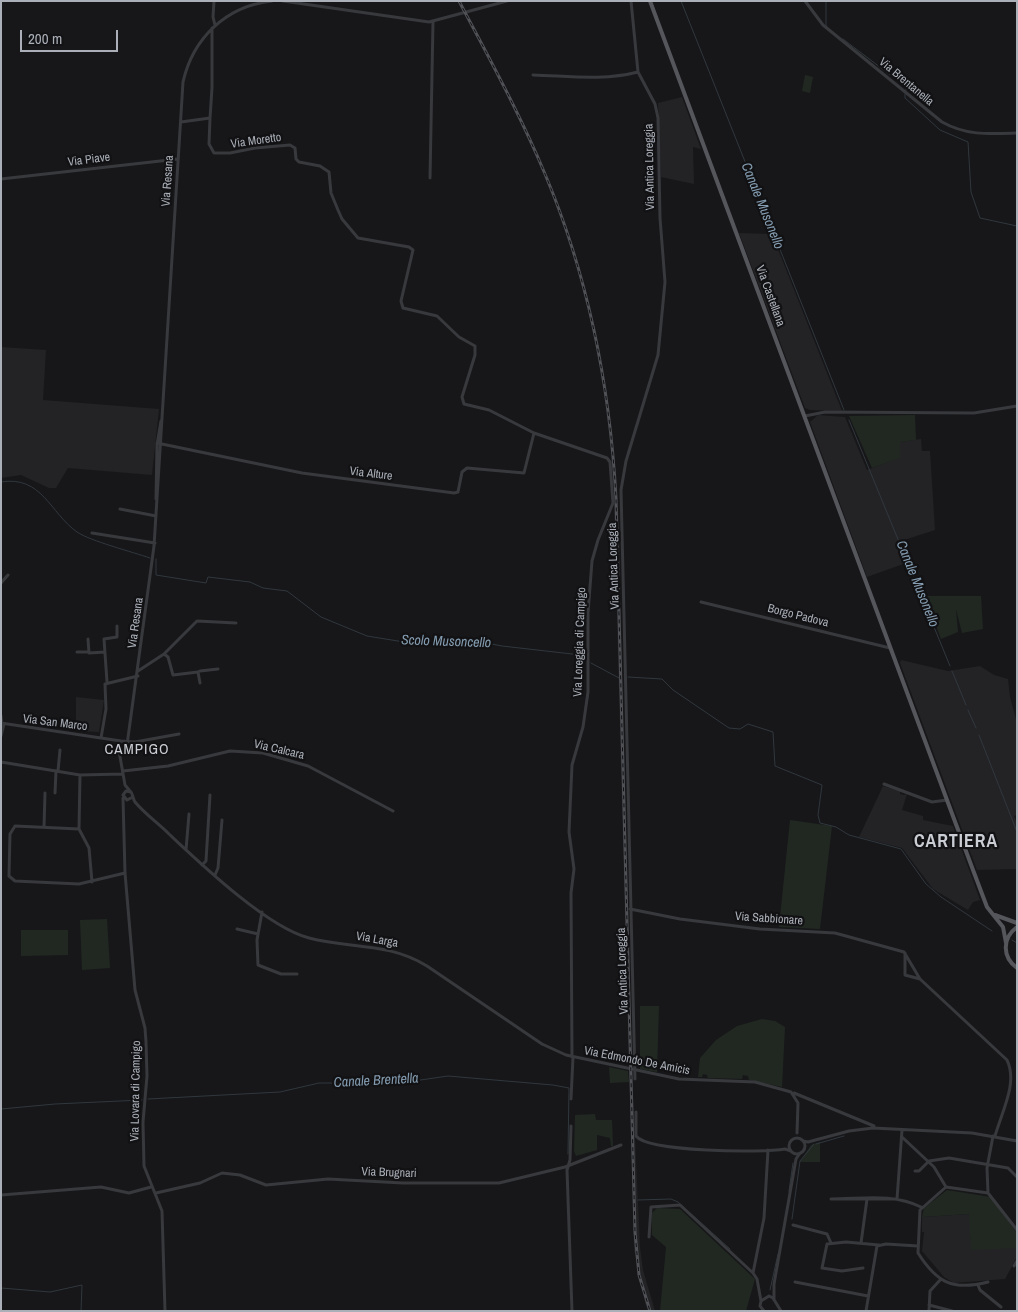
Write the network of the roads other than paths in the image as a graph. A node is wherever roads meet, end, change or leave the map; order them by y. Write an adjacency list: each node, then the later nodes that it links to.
1 (214, 1): 10 (street)
2 (272, 1): 8 (street, Via Resana)
3 (283, 1): 9 (street)
4 (507, 1): 9 (street)
5 (631, 1): 12 (street, Via Antica Loreggia)
6 (650, 1): 21 (main road, Via Castellana)
7 (805, 1): 16 (street, Via Brentanella)
8 (267, 2): 10 (street, Via Resana)
9 (433, 22): 18 (street)
10 (216, 25): 11 (street, Via Resana)
11 (212, 28): 14 (street); 15 (street, Via Resana)
12 (638, 72): 13 (street); 78 (street, Via Antica Loreggia)
13 (533, 74)
14 (210, 118): 15 (street); 22 (street, Via Moretto)
15 (181, 122): 17 (street, Via Resana)
16 (1017, 133)
17 (178, 159): 19 (street, Via Piave); 23 (street, Via Resana)
18 (430, 178)
19 (1, 179)
20 (1017, 406): 21 (street)
21 (804, 416): 34 (main road, Via Castellana)
22 (534, 433): 23 (street, Via Alture); 90 (street, Via Loreggia di Campigo)
23 (158, 443): 25 (street, Via Resana)
24 (120, 509): 25 (street)
25 (156, 516): 27 (street, Via Resana)
26 (92, 533): 27 (street)
27 (155, 543): 40 (street, Via Resana)
28 (8, 574): 29 (street)
29 (1, 583)
30 (701, 602): 34 (street, Borgo Padova)
31 (236, 623): 38 (street)
32 (117, 626): 37 (street)
33 (88, 639): 36 (street)
34 (890, 648): 66 (main road)
35 (78, 652): 36 (street)
36 (89, 652): 37 (street)
37 (105, 652): 43 (street)
38 (164, 654): 40 (street); 41 (street)
39 (218, 669): 41 (street)
40 (138, 671): 42 (street, Via Resana)
41 (198, 672): 44 (street)
42 (138, 676): 43 (street); 51 (street, Via Resana)
43 (108, 682): 49 (street)
44 (200, 683)
45 (1, 716): 46 (street)
46 (2, 724): 48 (street); 49 (street, Via San Marco)
47 (179, 734): 51 (street)
48 (1, 736)
49 (100, 738): 50 (street, Via San Marco)
50 (107, 739): 51 (street, Via San Marco); 52 (street)
51 (125, 744): 52 (street); 52 (street); 55 (street, Via Lovara di Campigo)
52 (118, 748): 55 (street, Via Lovara di Campigo)
53 (60, 750): 56 (street)
54 (1, 762): 56 (street, Via Calcara)
55 (122, 762): 57 (street, Via Lovara di Campigo)
56 (57, 771): 58 (street, Via Calcara); 62 (street)
57 (123, 774): 58 (street, Via Calcara); 60 (street, Via Lovara di Campigo); 64 (street, Via Lovara di Campigo); 68 (street, Via Calcara)
58 (80, 775): 72 (street)
59 (884, 784): 66 (street)
60 (130, 791): 64 (street); 65 (street, Via Lovara di Campigo)
61 (45, 792): 71 (street)
62 (55, 793)
63 (210, 795): 74 (street)
64 (123, 796): 65 (street); 67 (street, Via Lovara di Campigo)
65 (130, 799): 67 (street); 73 (street, Via Larga)
66 (947, 800): 80 (main road)
67 (123, 809): 75 (street, Via Lovara di Campigo)
68 (393, 811)
69 (189, 814): 73 (street)
70 (222, 820): 76 (street)
71 (44, 827): 72 (street); 77 (street)
72 (79, 829): 77 (street)
73 (186, 850): 74 (street, Via Larga)
74 (202, 865): 76 (street, Via Larga)
75 (125, 873): 77 (street); 126 (street, Via Lovara di Campigo)
76 (215, 876): 79 (street, Via Larga)
77 (92, 882)
78 (630, 909): 86 (street, Via Sabbionare); 91 (street, Via Antica Loreggia)
79 (262, 912): 84 (street); 90 (street, Via Larga)
80 (992, 913): 81 (main road); 85 (main road)
81 (1017, 923)
82 (1017, 927): 85 (main road)
83 (237, 929): 84 (street)
84 (258, 934): 88 (street)
85 (1006, 943): 87 (main road)
86 (905, 953): 89 (street); 89 (street)
87 (1016, 969)
88 (298, 974)
89 (920, 979): 93 (street)
90 (572, 1057): 91 (street, Via Edmondo De Amicis); 97 (street, Via Loreggia di Campigo)
91 (636, 1070): 92 (street, Via Antica Loreggia); 95 (street, Via Edmondo De Amicis)
92 (634, 1079)
93 (1016, 1079)
94 (1016, 1086): 107 (street)
95 (788, 1091): 96 (street, Via Edmondo De Amicis); 98 (street); 100 (street)
96 (807, 1098): 98 (street); 101 (street, Via Edmondo De Amicis)
97 (571, 1099)
98 (798, 1104): 100 (street)
99 (636, 1112): 117 (street)
100 (797, 1115): 106 (street)
101 (857, 1120): 103 (street, Via Edmondo De Amicis); 104 (street)
102 (570, 1126): 122 (street)
103 (880, 1128): 104 (street, Via Edmondo De Amicis); 105 (street, Via Edmondo De Amicis)
104 (859, 1129): 112 (street, Via Edmondo De Amicis)
105 (902, 1130): 107 (street, Via Edmondo De Amicis); 108 (street)
106 (797, 1133): 109 (street); 110 (street)
107 (994, 1136): 111 (street, Via Edmondo De Amicis); 123 (street)
108 (901, 1137): 121 (street); 132 (street)
109 (794, 1139): 110 (street); 114 (street)
110 (802, 1140): 112 (street); 115 (street)
111 (1017, 1140)
112 (808, 1142): 115 (street)
113 (621, 1145): 122 (street, Via Brugnari)
114 (790, 1145): 116 (street); 118 (street)
115 (804, 1148): 119 (street)
116 (784, 1149): 117 (street); 118 (street)
117 (768, 1150): 145 (street)
118 (792, 1151): 119 (street); 120 (street)
119 (800, 1153): 120 (street)
120 (796, 1159): 150 (street)
121 (929, 1161): 123 (street); 124 (street); 127 (street)
122 (569, 1164): 128 (street, Via Brugnari); 159 (street)
123 (988, 1165): 125 (street); 129 (street)
124 (915, 1170)
125 (1017, 1177)
126 (151, 1187): 128 (street, Via Lovara di Campigo); 130 (street)
127 (946, 1187): 129 (street); 134 (street)
128 (156, 1193): 158 (street, Via Lovara di Campigo)
129 (988, 1193): 136 (street)
130 (1, 1195)
131 (867, 1199): 132 (street); 133 (street); 139 (street)
132 (896, 1199): 134 (street)
133 (831, 1200)
134 (921, 1207): 141 (street)
135 (793, 1225): 138 (street)
136 (1017, 1230)
137 (649, 1237): 145 (street)
138 (832, 1243): 139 (street); 144 (street)
139 (861, 1243): 140 (street)
140 (879, 1245): 141 (street); 153 (street)
141 (918, 1246): 146 (street)
142 (1017, 1261): 143 (street)
143 (1014, 1266)
144 (863, 1268)
145 (753, 1273): 151 (street)
146 (941, 1279): 149 (street); 156 (street)
147 (795, 1282): 153 (street)
148 (988, 1282): 149 (street)
149 (978, 1285): 157 (street)
150 (772, 1292): 152 (street); 154 (street)
151 (760, 1294): 152 (street); 155 (street)
152 (767, 1296): 154 (street); 155 (street)
153 (868, 1296): 162 (street)
154 (774, 1300): 161 (street)
155 (761, 1301): 160 (street)
156 (929, 1305): 163 (street); 164 (street)
157 (1001, 1307)
158 (165, 1311)
159 (572, 1311)
160 (764, 1311)
161 (781, 1311)
162 (866, 1311)
163 (929, 1311)
164 (952, 1311)

